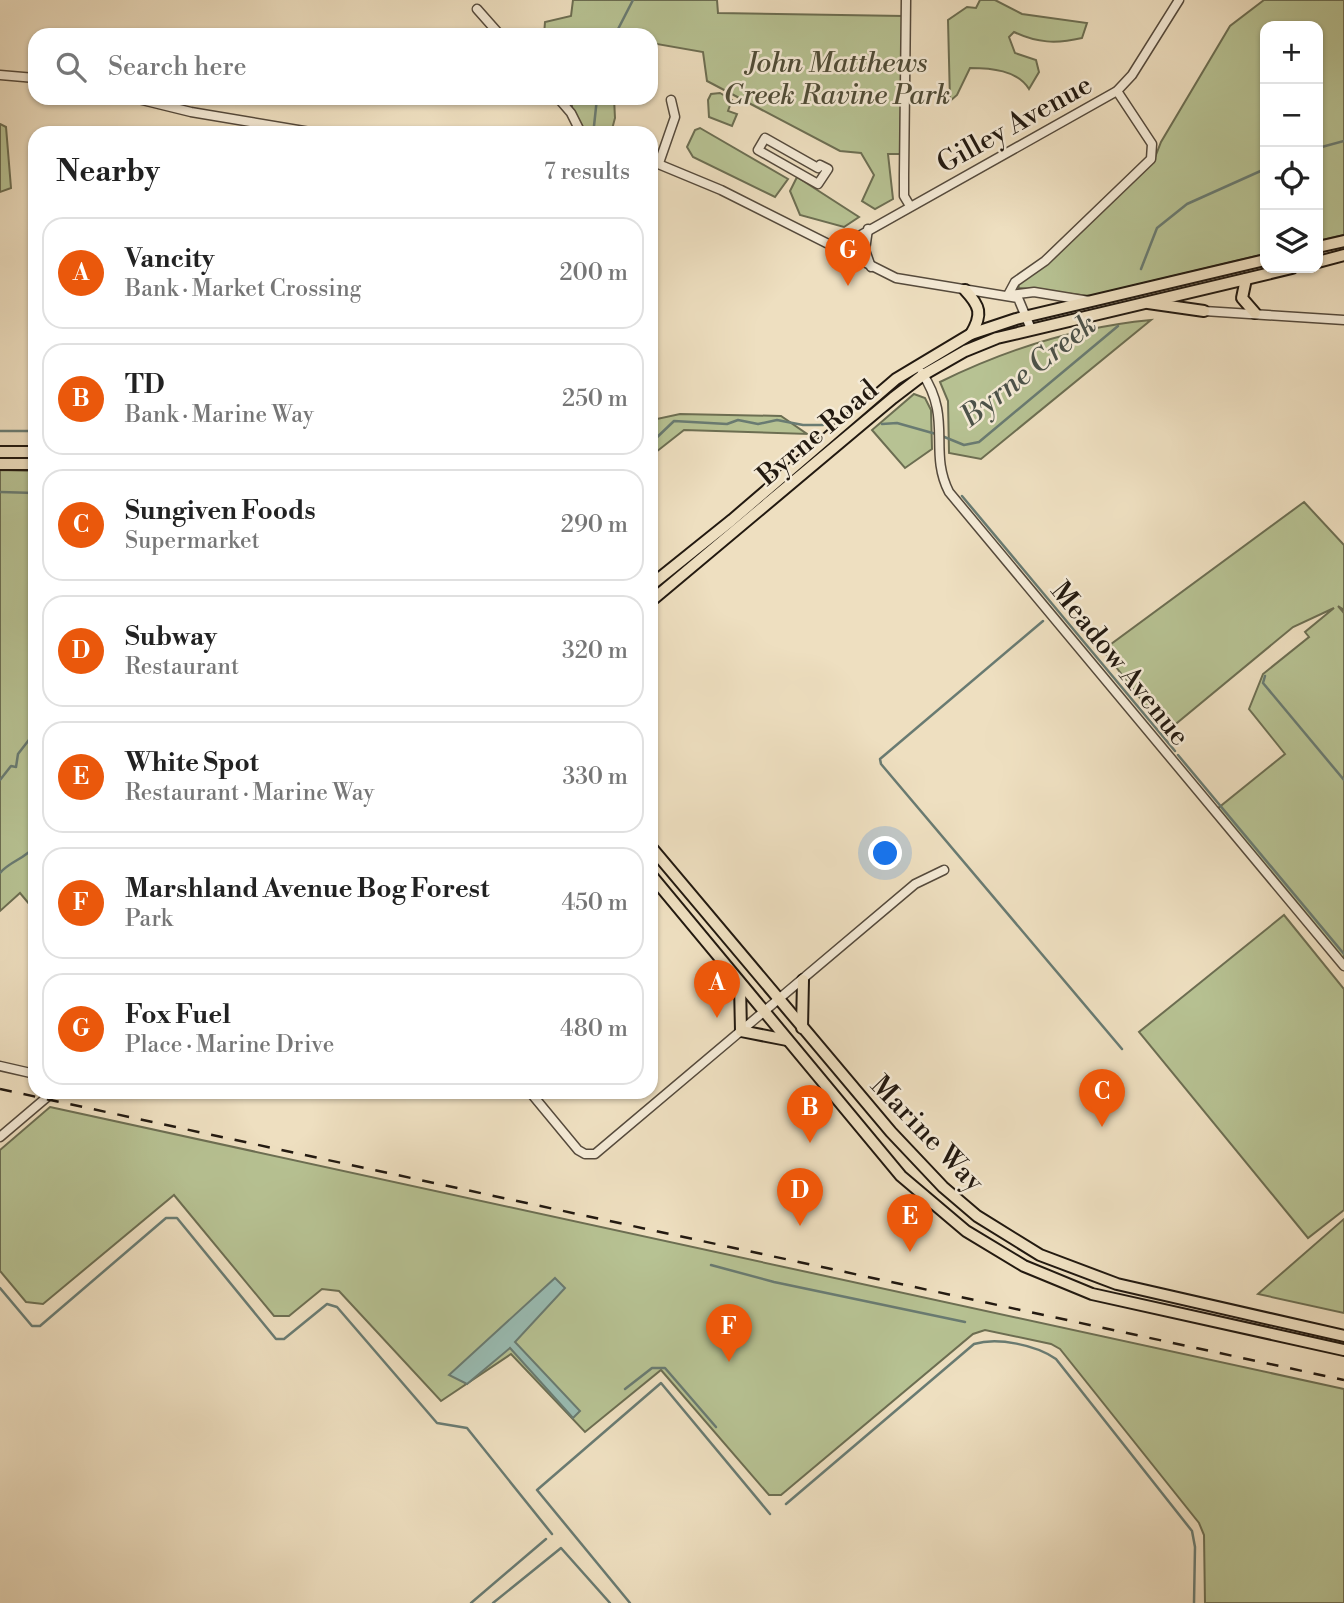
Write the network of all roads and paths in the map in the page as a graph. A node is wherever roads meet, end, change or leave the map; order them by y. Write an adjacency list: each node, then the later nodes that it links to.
1 (906, 0): 16 (street)
2 (1179, 0): 7 (street, Gilley Avenue)
3 (477, 9): 4 (street)
4 (494, 28)
5 (0, 75): 6 (street)
6 (28, 77)
7 (1117, 91): 16 (street, Gilley Avenue); 28 (street)
8 (671, 100): 13 (street)
9 (162, 105): 11 (street)
10 (564, 105): 12 (street)
11 (274, 126)
12 (578, 126)
13 (658, 155)
14 (658, 163): 20 (street)
15 (828, 169): 15 (street)
16 (910, 206): 17 (street, Gilley Avenue)
17 (868, 229): 20 (street, Gilley Avenue); 24 (street)
18 (1344, 241): 19 (main road)
19 (1323, 246)
20 (836, 249): 24 (street)
21 (1344, 255): 23 (main road)
22 (1260, 261): 29 (main road, Byrne Road)
23 (1323, 261)
24 (871, 268): 27 (street)
25 (1271, 273): 26 (main road, Byrne Road)
26 (1246, 279): 30 (main road, Byrne Road); 32 (main road)
27 (965, 290): 28 (street); 36 (main road)
28 (1008, 295): 29 (street); 33 (street)
29 (1092, 301): 33 (main road, Byrne Road)
30 (1146, 302): 31 (main road); 35 (main road, Byrne Road)
31 (1204, 311): 32 (street)
32 (1255, 313): 34 (street)
33 (1028, 316): 35 (street); 36 (main road, Byrne Road)
34 (1344, 320)
35 (1031, 329): 38 (main road, Byrne Road)
36 (971, 334): 37 (main road, Byrne Road)
37 (917, 364): 38 (street, Meadow Avenue); 43 (main road, Byrne Road)
38 (923, 375): 44 (main road, Byrne Road); 48 (street, Meadow Avenue)
39 (0, 452): 40 (main road)
40 (28, 452)
41 (0, 464): 42 (main road)
42 (28, 464)
43 (658, 578)
44 (658, 595)
45 (658, 855): 51 (main road, Marine Way)
46 (944, 870): 49 (street)
47 (658, 884): 50 (main road, Marine Way)
48 (1344, 966)
49 (803, 979): 51 (street); 53 (main road)
50 (740, 985): 52 (main road, Marine Way); 54 (main road)
51 (779, 1000): 52 (street); 53 (main road, Marine Way)
52 (765, 1012): 54 (street); 55 (main road, Marine Way)
53 (802, 1028): 61 (main road, Marine Way)
54 (741, 1031): 55 (main road); 59 (street)
55 (787, 1040): 62 (main road, Marine Way)
56 (0, 1066): 57 (street)
57 (28, 1072)
58 (44, 1099): 60 (street)
59 (536, 1099)
60 (0, 1137)
61 (1344, 1336)
62 (1344, 1350)

